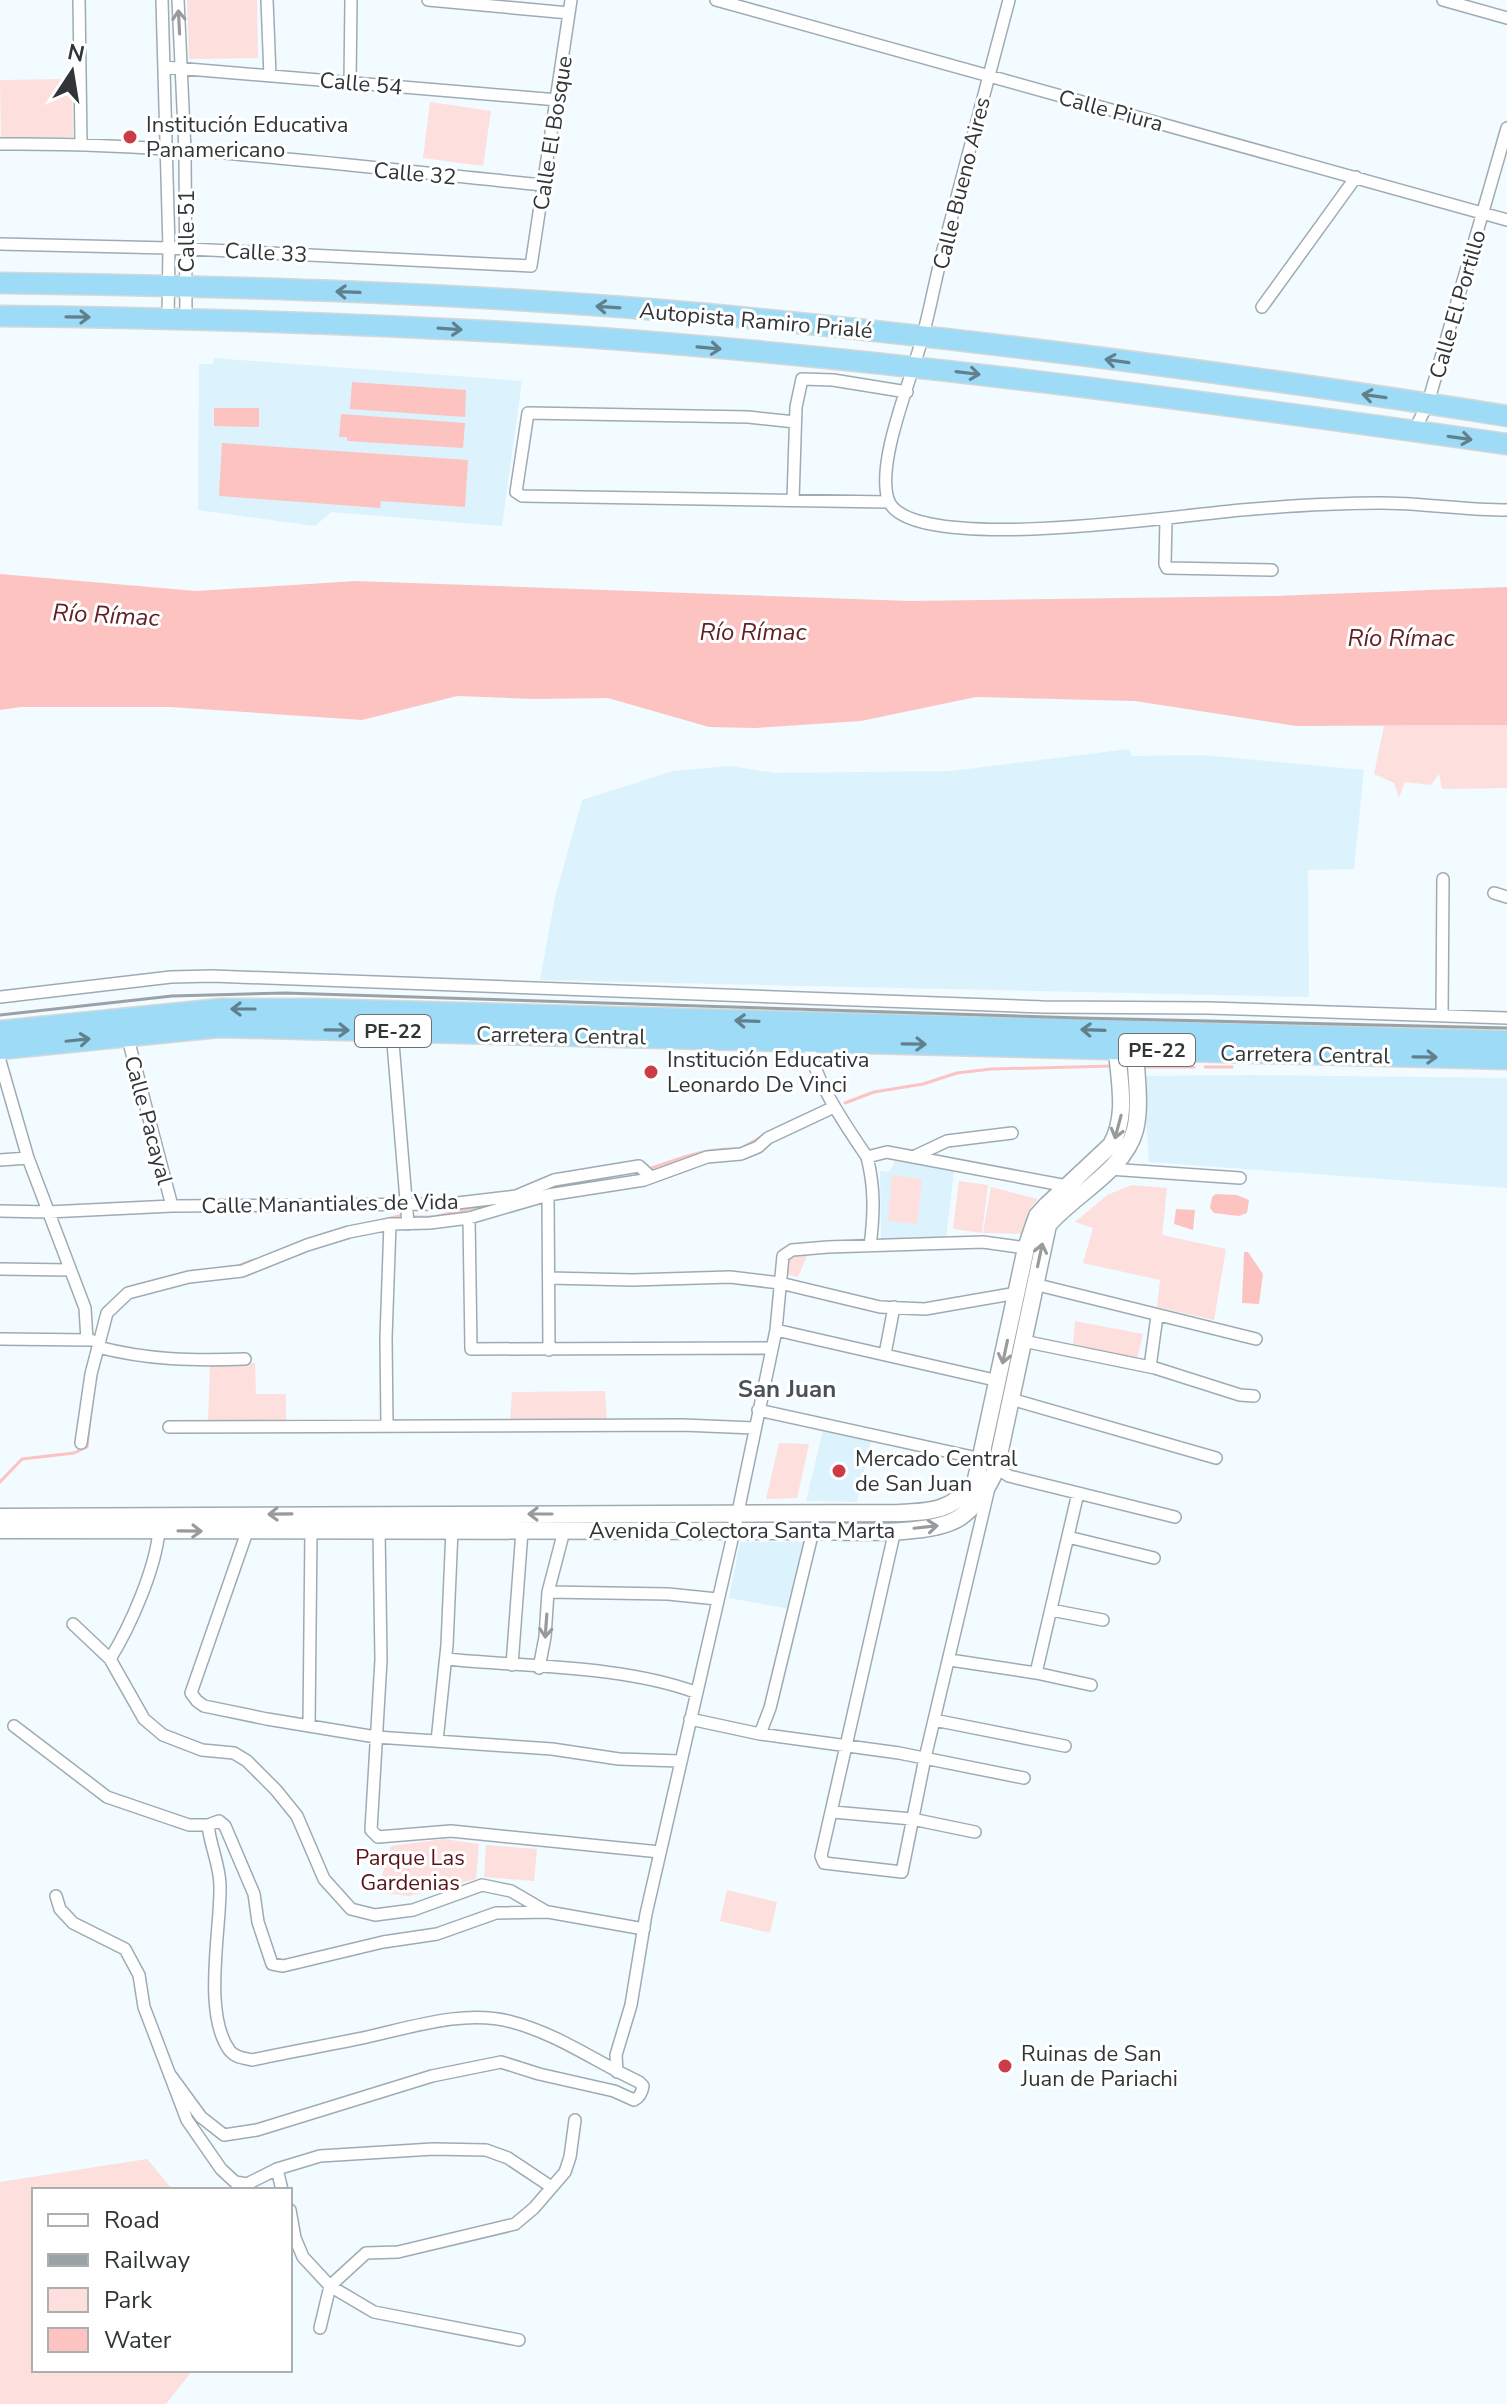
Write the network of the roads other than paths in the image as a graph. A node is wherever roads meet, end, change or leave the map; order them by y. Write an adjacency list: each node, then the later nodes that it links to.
1 (79, 0): 20 (street)
2 (162, 0): 13 (street, Calle 51)
3 (178, 0): 14 (street, Calle 51, one-way to 3)
4 (267, 0): 15 (street)
5 (351, 0): 17 (street)
6 (428, 0): 11 (street)
7 (571, 0): 11 (street, Calle El Bosque)
8 (716, 0): 16 (street, Calle Piura)
9 (1009, 0): 16 (street, Calle Bueno Aires)
10 (1443, 0): 12 (street)
11 (569, 13): 18 (street, Calle El Bosque)
12 (1507, 18)
13 (164, 67): 14 (street, Calle 54); 22 (street, Calle 51)
14 (182, 68): 15 (street, Calle 54); 23 (street, Calle 51)
15 (270, 76): 17 (street, Calle 54)
16 (988, 76): 24 (street, Calle Piura); 37 (street, Calle Bueno Aires)
17 (350, 82): 18 (street, Calle 54)
18 (558, 100): 25 (street, Calle El Bosque)
19 (1507, 128): 26 (street, Calle El Portillo)
20 (81, 143): 21 (street, Calle 32); 22 (street, Calle 32)
21 (0, 144)
22 (167, 148): 23 (street, Calle 32); 29 (street, Calle 51)
23 (185, 151): 25 (street, Calle 32); 30 (street, Calle 51)
24 (1356, 177): 26 (street, Calle Piura); 34 (street)
25 (544, 185): 31 (street, Calle El Bosque)
26 (1483, 214): 27 (street, Calle Piura); 40 (street, Calle El Portillo)
27 (1507, 220)
28 (0, 244): 29 (street, Calle 33)
29 (169, 248): 30 (street, Calle 33); 33 (street, Calle 51)
30 (187, 249): 31 (street, Calle 33); 33 (street, Calle 51)
31 (531, 266)
32 (0, 283): 33 (highway, Autopista Ramiro Prialé)
33 (178, 285): 36 (street, Calle 51); 36 (street, Calle 51); 37 (highway, Autopista Ramiro Prialé, one-way to 33)
34 (1262, 307)
35 (0, 316): 36 (highway, Autopista Ramiro Prialé, one-way to 36)
36 (177, 318): 38 (highway, Autopista Ramiro Prialé, one-way to 38)
37 (923, 336): 38 (street, Calle Bueno Aires); 40 (highway, Autopista Ramiro Prialé, one-way to 37)
38 (914, 367): 39 (street, Calle Bueno Aires); 43 (highway, Autopista Ramiro Prialé, one-way to 43)
39 (907, 392): 42 (street); 46 (street, Calle Bueno Aires)
40 (1428, 403): 41 (highway, Autopista Ramiro Prialé); 43 (street, Calle El Portillo)
41 (1507, 416)
42 (795, 422): 45 (street); 45 (street)
43 (1414, 431): 44 (highway, Autopista Ramiro Prialé, one-way to 44)
44 (1507, 444)
45 (793, 500): 46 (street)
46 (888, 502): 48 (street)
47 (1507, 510): 48 (street)
48 (1166, 519): 49 (street)
49 (1272, 570)
50 (1443, 879): 57 (street)
51 (1494, 893): 52 (street)
52 (1507, 897)
53 (561, 991): 54 (street); 55 (street); 56 (street)
54 (687, 994): 57 (street); 59 (street)
55 (0, 997)
56 (562, 1016): 59 (highway, Carretera Central / PE-22); 60 (highway, Carretera Central / PE-22, one-way to 60)
57 (1442, 1016): 58 (street)
58 (1507, 1018)
59 (685, 1019): 62 (highway, Carretera Central / PE-22, one-way to 59)
60 (0, 1031)
61 (392, 1031): 62 (highway, Carretera Central / PE-22); 63 (highway, Carretera Central / PE-22, one-way to 61); 81 (street)
62 (808, 1032): 65 (highway, Carretera Central / PE-22, one-way to 62); 67 (highway, Carretera Central / PE-22, one-way to 67); 70 (street)
63 (127, 1035): 66 (highway, Carretera Central / PE-22, one-way to 63); 82 (street, Calle Pacayal)
64 (1507, 1041): 65 (highway, Carretera Central / PE-22)
65 (1351, 1046): 67 (highway, Carretera Central / PE-22); 68 (highway, Carretera Central / PE-22, one-way to 68)
66 (0, 1049)
67 (1126, 1050): 76 (street, Avenida Colectora Santa Marta); 79 (street, Avenida Colectora Santa Marta, one-way to 79)
68 (1507, 1059)
69 (0, 1061): 74 (street)
70 (834, 1107): 72 (street); 77 (street)
71 (1012, 1133): 73 (street)
72 (867, 1157): 73 (street); 88 (street)
73 (913, 1157): 79 (street)
74 (28, 1158): 75 (street); 84 (street)
75 (0, 1160)
76 (1109, 1169): 78 (street); 94 (street, Avenida Colectora Santa Marta, one-way to 76)
77 (651, 1177): 80 (street); 81 (street, Calle Manantiales de Vida)
78 (1240, 1178)
79 (1067, 1186): 89 (street, Avenida Colectora Santa Marta)
80 (548, 1195): 85 (street); 92 (street)
81 (406, 1205): 82 (street, Calle Manantiales de Vida); 87 (street)
82 (172, 1206): 84 (street, Calle Manantiales de Vida)
83 (0, 1211): 84 (street, Calle Manantiales de Vida)
84 (48, 1212): 91 (street)
85 (469, 1218): 87 (street); 105 (street)
86 (390, 1224): 87 (street); 103 (street); 113 (street)
87 (408, 1224)
88 (870, 1246): 89 (street); 93 (street)
89 (1026, 1248): 95 (street, Avenida Colectora Santa Marta)
90 (0, 1269): 91 (street)
91 (70, 1270): 101 (street)
92 (549, 1278): 93 (street); 105 (street)
93 (780, 1283): 96 (street); 98 (street)
94 (1034, 1284): 97 (street); 102 (street, Avenida Colectora Santa Marta)
95 (1017, 1293): 96 (street); 109 (street, Avenida Colectora Santa Marta, one-way to 109)
96 (894, 1307): 106 (street)
97 (1157, 1316): 100 (street); 108 (street)
98 (776, 1330): 104 (street); 106 (street)
99 (0, 1339): 101 (street)
100 (1256, 1339)
101 (87, 1340): 103 (street)
102 (1023, 1341): 108 (street); 111 (street, Avenida Colectora Santa Marta)
103 (99, 1343): 107 (street); 116 (street)
104 (772, 1348): 105 (street); 112 (street)
105 (549, 1350)
106 (885, 1354): 109 (street)
107 (245, 1359)
108 (1150, 1367): 110 (street)
109 (999, 1381): 118 (street, Avenida Colectora Santa Marta)
110 (1254, 1396)
111 (1011, 1399): 117 (street); 118 (street, Avenida Colectora Santa Marta)
112 (758, 1410): 115 (street); 118 (street)
113 (387, 1426): 114 (street); 115 (street)
114 (169, 1427)
115 (754, 1428): 120 (street)
116 (81, 1443)
117 (1216, 1458)
118 (990, 1469): 119 (street); 120 (street, Avenida Colectora Santa Marta); 127 (street, Avenida Colectora Santa Marta, one-way to 118); 143 (street)
119 (1078, 1493): 122 (street); 134 (street)
120 (737, 1512): 121 (street, Avenida Colectora Santa Marta, one-way to 121); 131 (street)
121 (0, 1517)
122 (1175, 1517)
123 (0, 1530): 124 (street, Avenida Colectora Santa Marta)
124 (159, 1530): 133 (street, Avenida Colectora Santa Marta, one-way to 133); 141 (street)
125 (379, 1530): 126 (street, Avenida Colectora Santa Marta); 128 (street, Avenida Colectora Santa Marta); 154 (street)
126 (452, 1530): 129 (street, Avenida Colectora Santa Marta); 142 (street)
127 (895, 1530): 132 (street, Avenida Colectora Santa Marta); 157 (street)
128 (311, 1531): 133 (street, Avenida Colectora Santa Marta); 152 (street)
129 (522, 1531): 130 (street, Avenida Colectora Santa Marta); 144 (street)
130 (564, 1531): 131 (street, Avenida Colectora Santa Marta); 136 (street)
131 (734, 1531): 132 (street, Avenida Colectora Santa Marta); 137 (street)
132 (813, 1531): 153 (street)
133 (247, 1532): 152 (street)
134 (1068, 1537): 135 (street); 138 (street)
135 (1154, 1558)
136 (548, 1592): 137 (street); 145 (street, one-way to 145)
137 (717, 1599): 148 (street)
138 (1051, 1610): 139 (street); 146 (street)
139 (1103, 1620)
140 (73, 1624): 141 (street)
141 (110, 1659): 167 (street)
142 (446, 1659): 144 (street); 155 (street)
143 (950, 1660): 146 (street); 150 (street)
144 (512, 1665): 145 (street)
145 (539, 1668): 148 (street)
146 (1036, 1673): 147 (street)
147 (1091, 1685)
148 (695, 1692): 149 (street)
149 (690, 1719): 153 (street); 159 (street)
150 (934, 1720): 156 (street); 158 (street)
151 (14, 1726): 163 (street)
152 (309, 1726): 154 (street)
153 (760, 1734): 157 (street)
154 (376, 1737): 155 (street); 165 (street)
155 (437, 1741): 159 (street)
156 (1065, 1746)
157 (844, 1747): 158 (street); 161 (street)
158 (925, 1758): 160 (street); 162 (street)
159 (680, 1761): 165 (street)
160 (1024, 1778)
161 (833, 1812): 162 (street); 162 (street)
162 (912, 1819): 164 (street)
163 (208, 1825): 167 (street); 169 (street)
164 (975, 1832)
165 (660, 1852): 168 (street)
166 (56, 1896): 170 (street)
167 (548, 1912): 168 (street)
168 (644, 1929): 169 (street)
169 (617, 2072): 170 (street)
170 (171, 2076): 172 (street)
171 (575, 2120): 173 (street)
172 (277, 2169): 173 (street); 174 (street)
173 (550, 2186): 176 (street)
174 (282, 2188)
175 (292, 2221): 176 (street)
176 (330, 2286): 177 (street); 178 (street)
177 (320, 2328)
178 (519, 2340)

